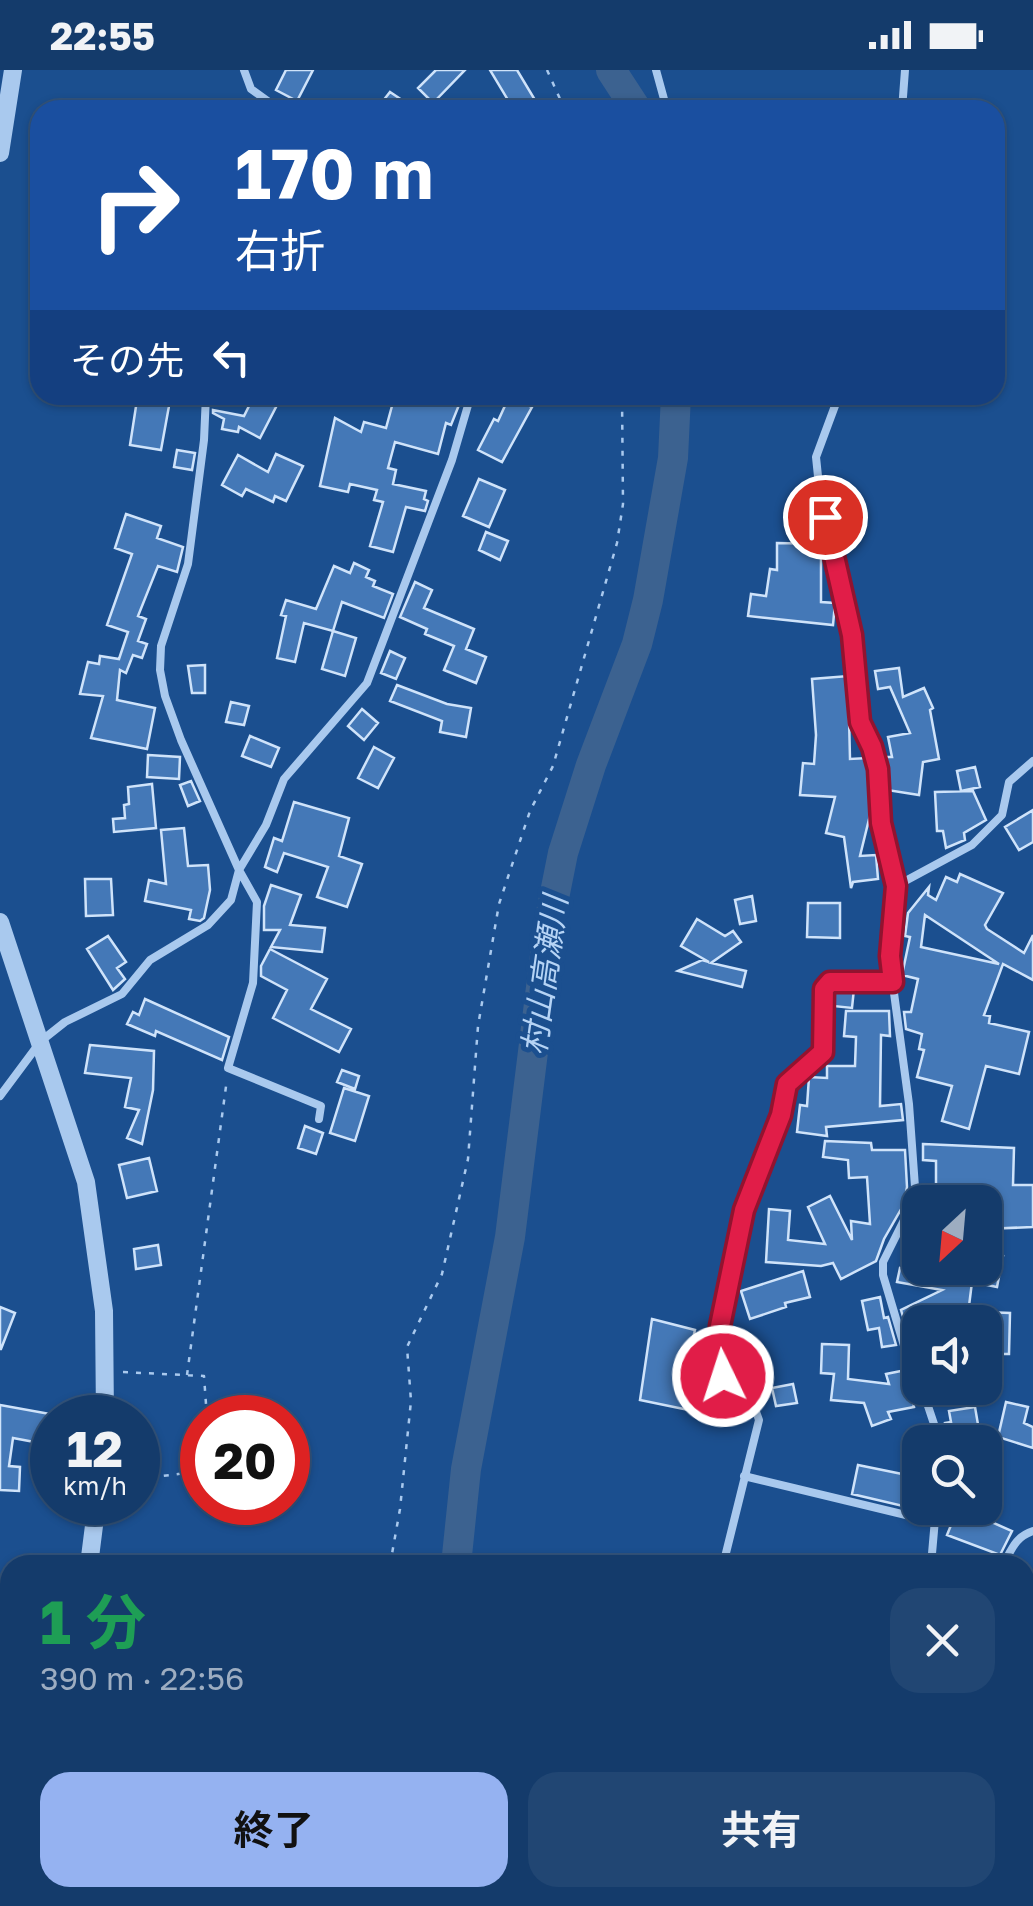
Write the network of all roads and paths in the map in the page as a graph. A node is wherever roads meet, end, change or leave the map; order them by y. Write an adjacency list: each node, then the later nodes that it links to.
1 (13, 70): 10 (street)
2 (244, 70): 6 (lane)
3 (546, 70): 7 (path)
4 (656, 70): 8 (lane)
5 (905, 70): 9 (lane)
6 (266, 100)
7 (560, 100)
8 (664, 100)
9 (903, 100)
10 (0, 153)
11 (206, 405): 16 (lane)
12 (467, 405): 16 (lane)
13 (622, 405): 35 (path)
14 (835, 405): 17 (lane)
15 (1033, 761): 17 (lane)
16 (239, 870): 20 (lane); 21 (lane)
17 (896, 886): 19 (lane)
18 (0, 922): 20 (street)
19 (893, 982): 24 (lane); 29 (lane)
20 (41, 1041): 22 (lane); 25 (street)
21 (228, 1068): 23 (lane); 26 (path)
22 (0, 1096)
23 (319, 1119)
24 (902, 1338)
25 (106, 1372): 26 (path); 27 (street)
26 (187, 1375): 28 (path)
27 (106, 1395)
28 (205, 1395)
29 (744, 1476): 30 (lane); 36 (lane)
30 (902, 1514)
31 (94, 1525): 34 (street)
32 (934, 1525): 37 (lane)
33 (1033, 1530): 38 (lane)
34 (90, 1555)
35 (392, 1555)
36 (725, 1555)
37 (932, 1555)
38 (1008, 1555)

